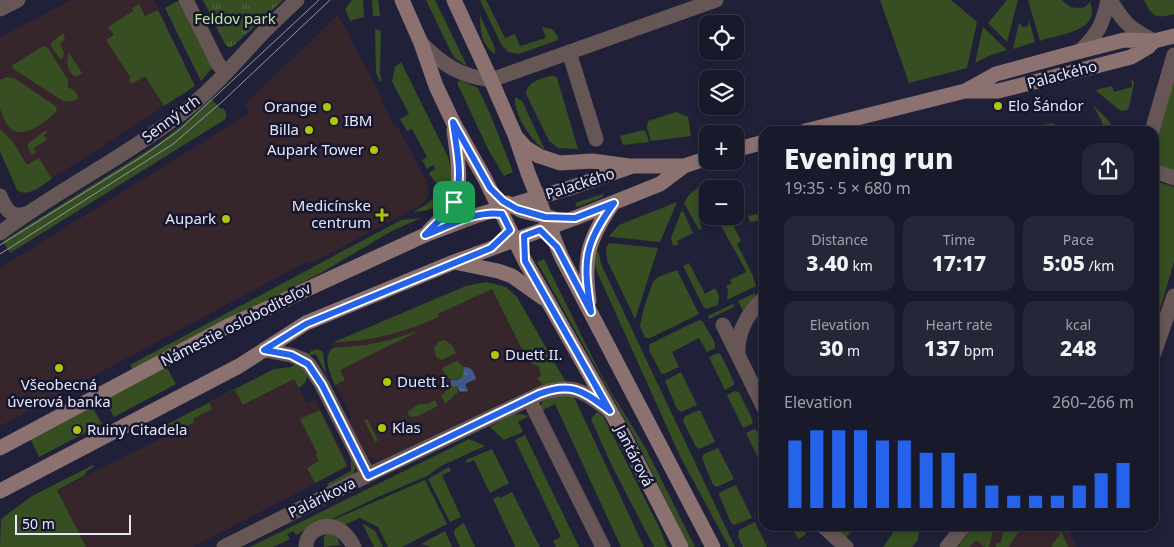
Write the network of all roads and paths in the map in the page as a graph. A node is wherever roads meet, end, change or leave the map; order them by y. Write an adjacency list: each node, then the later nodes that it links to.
1 (18, 0): 8 (street)
2 (186, 0): 15 (street)
3 (297, 0): 15 (street, Senný trh)
4 (402, 0): 11 (street)
5 (454, 0): 16 (street)
6 (716, 0): 13 (street)
7 (1109, 0): 10 (street); 12 (street)
8 (0, 9)
9 (1174, 36): 10 (street, Palackého)
10 (1154, 41): 12 (street, Palackého); 17 (street, Palackého)
11 (421, 43): 16 (street); 18 (street)
12 (1080, 51): 17 (street, Palackého)
13 (569, 52): 16 (street); 22 (street)
14 (1174, 55): 20 (street)
15 (226, 73): 32 (street, Senný trh)
16 (491, 80): 21 (street)
17 (965, 91): 19 (street, Palackého)
18 (453, 122): 34 (street); 36 (street)
19 (825, 126)
20 (1153, 126)
21 (515, 135): 26 (street); 34 (street)
22 (596, 139)
23 (759, 143): 24 (street)
24 (744, 148)
25 (699, 161): 27 (street, Palackého)
26 (633, 166): 27 (street, Palackého); 34 (street, Palackého)
27 (684, 166): 31 (street, Palackého)
28 (1159, 173): 29 (street)
29 (1174, 178)
30 (0, 196): 32 (street)
31 (614, 203): 34 (street, Palackého); 41 (street)
32 (25, 214): 35 (street)
33 (478, 215): 34 (street, Palackého); 36 (street, Námestie osloboditeľov)
34 (525, 217): 37 (street); 39 (street, Jantárová); 41 (street, Jantárová)
35 (0, 233)
36 (425, 235): 49 (street, Námestie osloboditeľov)
37 (454, 262): 39 (street); 44 (street, Námestie osloboditeľov)
38 (1174, 296): 43 (street)
39 (548, 301): 48 (street, Jantárová)
40 (759, 303): 45 (street)
41 (591, 312): 52 (street, Jantárová)
42 (723, 325): 45 (street)
43 (1159, 339)
44 (264, 350): 50 (street); 51 (street, Námestie osloboditeľov)
45 (738, 357): 46 (street)
46 (759, 398)
47 (529, 399): 48 (street, Palárikova); 50 (street, Palárikova); 60 (street)
48 (610, 411): 55 (street, Jantárová)
49 (0, 448)
50 (368, 476): 57 (street, Palárikova)
51 (0, 491)
52 (700, 521): 61 (street); 62 (street, Jantárová)
53 (829, 531): 56 (street)
54 (960, 531): 63 (street)
55 (677, 543)
56 (844, 545)
57 (224, 547)
58 (306, 547): 59 (street, Palárikova)
59 (354, 547)
60 (603, 547)
61 (704, 547)
62 (713, 547)
63 (947, 547)

